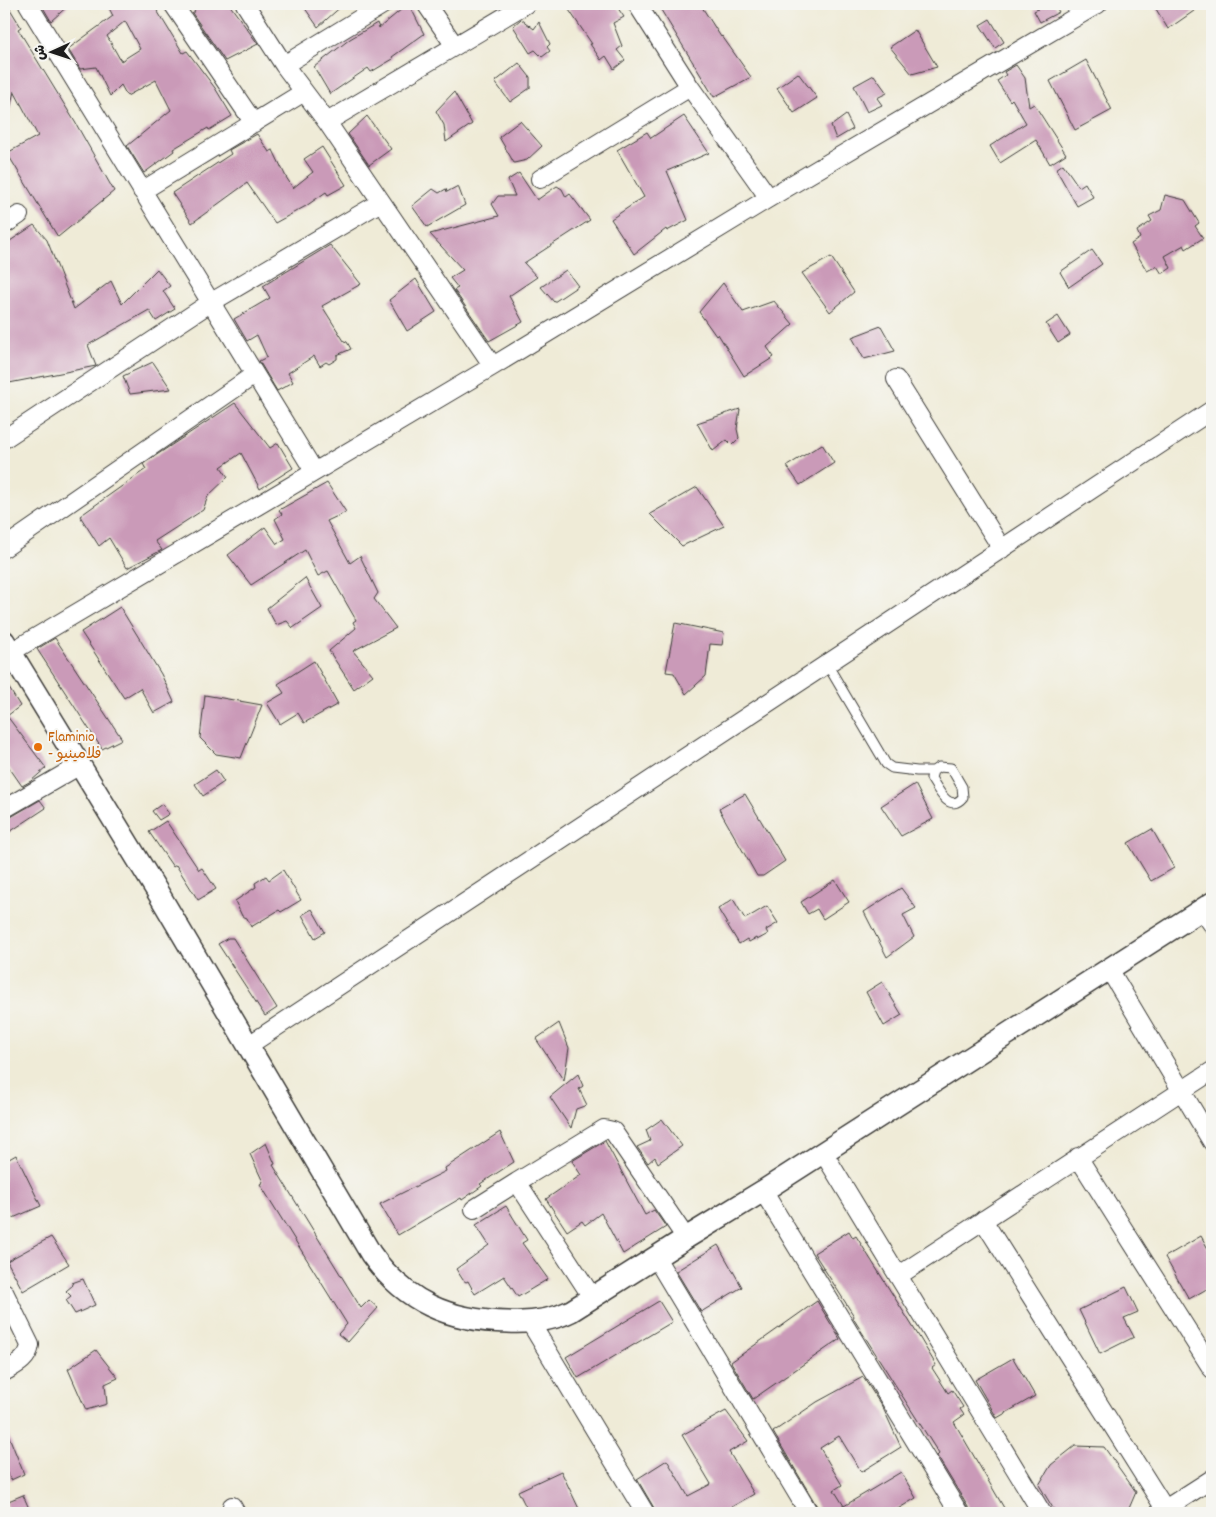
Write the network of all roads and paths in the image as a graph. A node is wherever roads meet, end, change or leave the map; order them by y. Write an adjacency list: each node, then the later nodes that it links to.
1 (28, 4): 16 (street)
2 (173, 4): 13 (street)
3 (245, 4): 10 (street)
4 (384, 4): 10 (street)
5 (426, 4): 9 (street)
6 (526, 4): 9 (street)
7 (637, 4): 11 (street)
8 (1098, 4): 17 (street)
9 (455, 46): 14 (street)
10 (284, 65): 12 (street)
11 (690, 87): 15 (street); 17 (street)
12 (304, 92): 13 (street); 14 (street)
13 (254, 122): 16 (street)
14 (327, 122): 18 (street)
15 (540, 179)
16 (142, 191): 21 (street)
17 (769, 198): 22 (street)
18 (381, 202): 21 (street); 22 (street)
19 (19, 215): 20 (street)
20 (4, 225)
21 (210, 303): 23 (street); 26 (street)
22 (493, 366): 27 (street)
23 (254, 375): 27 (street); 28 (street)
24 (896, 379): 29 (street)
25 (1212, 410): 29 (street)
26 (4, 439)
27 (314, 471): 30 (street)
28 (4, 548)
29 (1002, 549): 31 (street)
30 (7, 646): 32 (street)
31 (827, 664): 33 (lane); 37 (street)
32 (80, 765): 34 (street); 37 (street)
33 (933, 771)
34 (4, 809)
35 (1209, 912): 36 (street)
36 (1109, 969): 39 (street); 41 (street)
37 (249, 1045): 52 (street)
38 (1212, 1071): 39 (street)
39 (1182, 1090): 40 (street); 42 (street)
40 (1212, 1142)
41 (823, 1152): 44 (street); 49 (street)
42 (1078, 1157): 46 (street); 53 (street)
43 (517, 1182): 45 (street); 47 (street); 51 (street)
44 (763, 1191): 47 (street); 59 (street)
45 (474, 1209)
46 (982, 1220): 49 (street); 56 (street)
47 (686, 1238): 48 (street)
48 (656, 1258): 51 (street); 58 (street)
49 (898, 1276): 60 (street)
50 (4, 1292): 54 (street)
51 (592, 1297): 52 (street)
52 (530, 1322): 57 (street)
53 (1212, 1369)
54 (4, 1372)
55 (1212, 1478): 56 (street)
56 (1162, 1511)
57 (645, 1513)
58 (809, 1513)
59 (959, 1513)
60 (1042, 1513)

